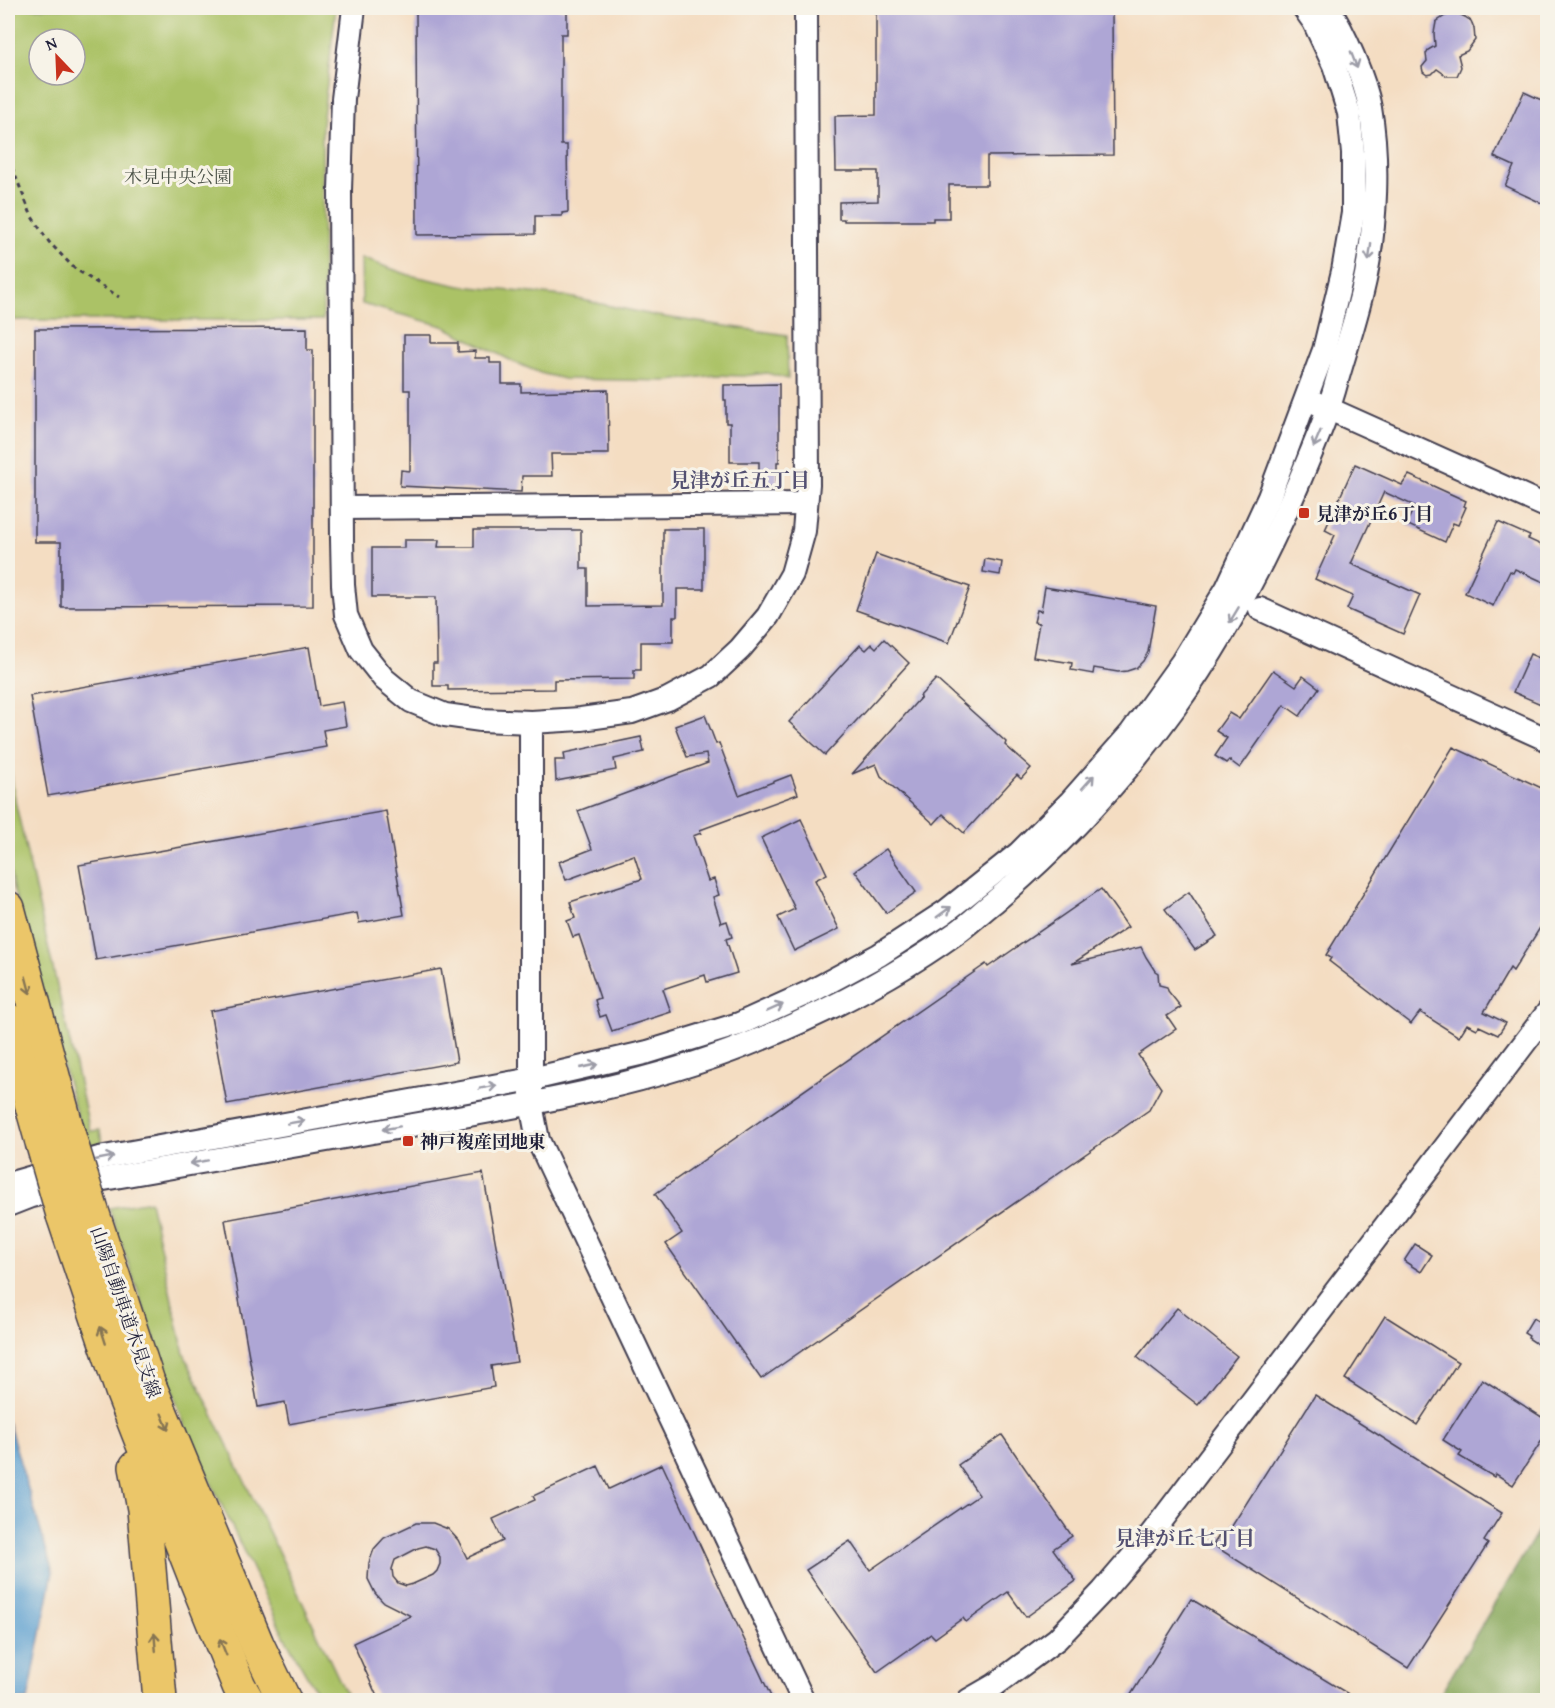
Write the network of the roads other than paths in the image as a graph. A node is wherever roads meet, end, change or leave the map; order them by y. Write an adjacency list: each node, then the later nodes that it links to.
1 (354, 8): 9 (street)
2 (806, 8): 7 (street)
3 (1304, 8): 5 (street)
4 (1328, 8): 6 (street, one-way to 6)
5 (1306, 399): 6 (street); 16 (street, one-way to 5)
6 (1330, 409): 8 (street); 17 (street, one-way to 17)
7 (806, 504): 9 (street); 11 (street)
8 (1548, 507)
9 (342, 508): 11 (street)
10 (1260, 609): 12 (street)
11 (531, 722): 16 (street)
12 (1548, 740)
13 (8, 908): 18 (highway, 山陽自動車道木見支線, one-way to 18)
14 (1548, 1012): 29 (street)
15 (8, 1020): 18 (highway, 山陽自動車道木見支線)
16 (532, 1079): 17 (street); 19 (street, one-way to 16)
17 (531, 1104): 20 (street, one-way to 20); 28 (street)
18 (56, 1139): 21 (highway, 山陽自動車道木見支線, bridge)
19 (8, 1184)
20 (8, 1205)
21 (77, 1211): 22 (highway, 山陽自動車道木見支線, one-way to 21); 23 (highway, 山陽自動車道木見支線, one-way to 23)
22 (122, 1391): 24 (highway, one-way to 22); 25 (highway, 山陽自動車道木見支線, one-way to 22)
23 (212, 1537): 26 (highway, 山陽自動車道木見支線); 27 (highway)
24 (160, 1701)
25 (247, 1701)
26 (284, 1701)
27 (308, 1701)
28 (803, 1701)
29 (969, 1701)

